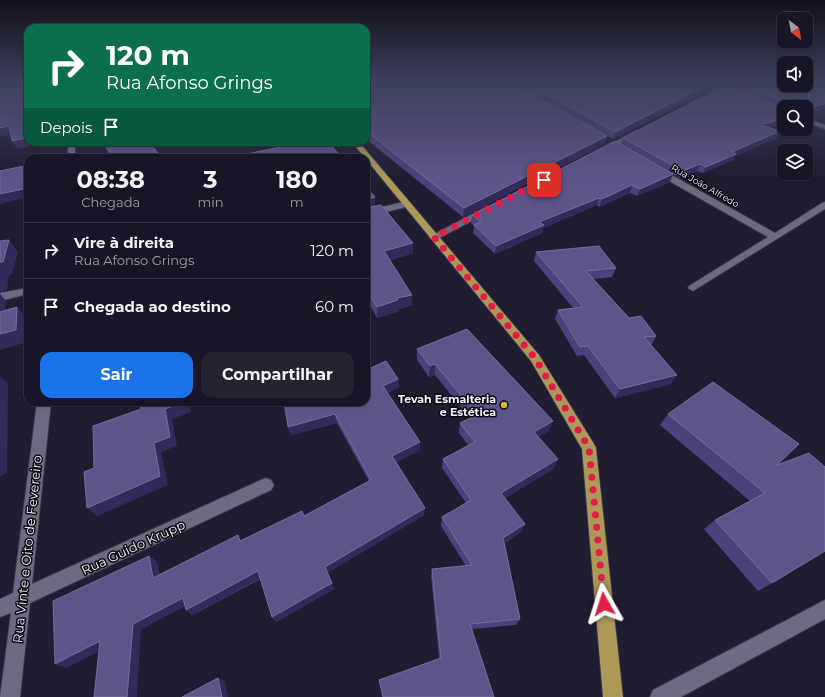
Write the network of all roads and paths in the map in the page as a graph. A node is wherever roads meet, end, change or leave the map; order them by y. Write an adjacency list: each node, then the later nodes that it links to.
1 (813, 123): 3 (street)
2 (647, 127): 5 (street)
3 (825, 127)
4 (358, 146): 6 (main road)
5 (599, 152)
6 (365, 154)
7 (370, 160): 9 (main road)
8 (653, 168): 13 (street, Rua João Alfredo)
9 (407, 204): 12 (street); 14 (main road)
10 (496, 205): 14 (street)
11 (825, 205): 13 (street)
12 (370, 213)
13 (774, 236): 15 (street)
14 (434, 237): 24 (main road)
15 (693, 288)
16 (24, 292): 17 (street)
17 (0, 297)
18 (44, 406): 20 (street, Rua Vinte e Oito de Fevereiro)
19 (266, 486): 20 (street, Rua Guido Krupp)
20 (22, 598): 21 (street, Rua Guido Krupp); 23 (street, Rua Vinte e Oito de Fevereiro)
21 (0, 608)
22 (825, 609): 25 (street)
23 (10, 697)
24 (613, 697)
25 (660, 697)

